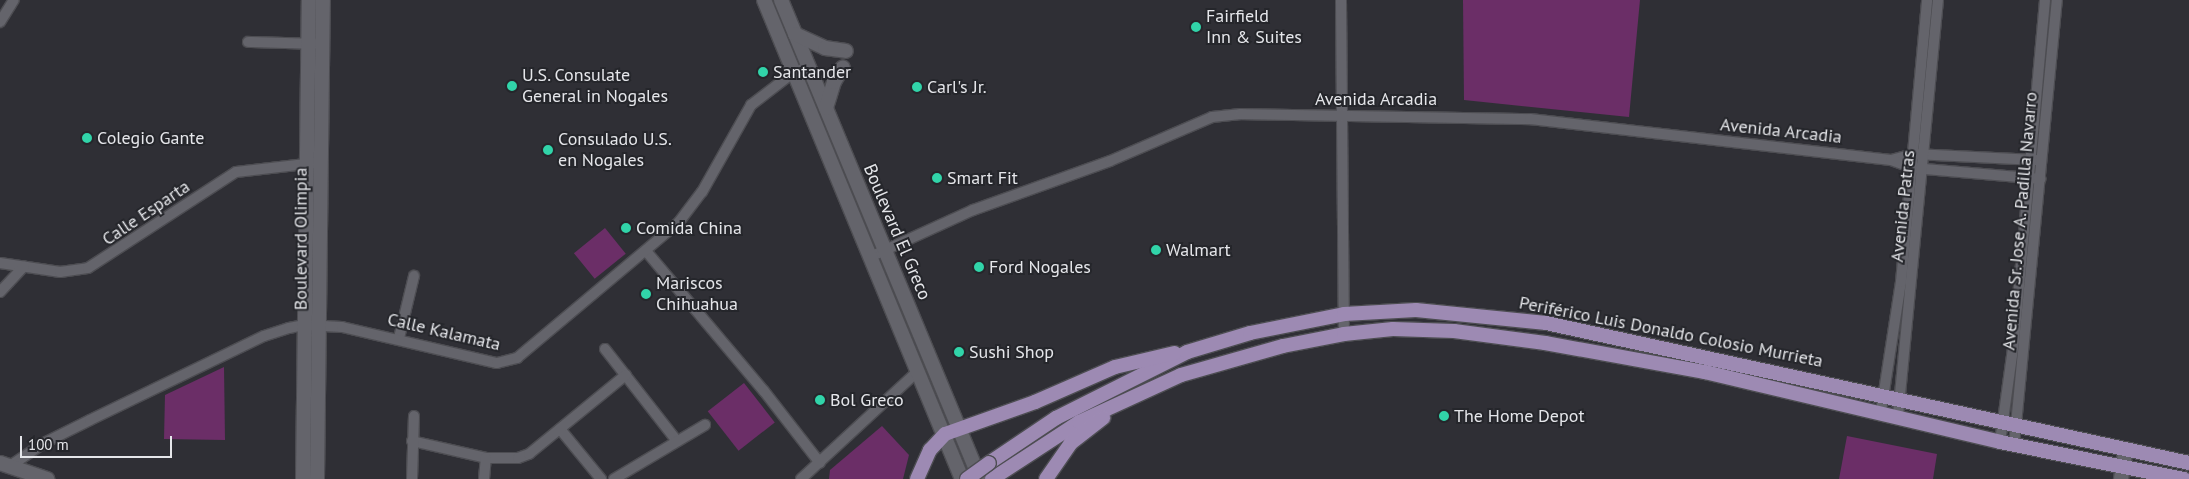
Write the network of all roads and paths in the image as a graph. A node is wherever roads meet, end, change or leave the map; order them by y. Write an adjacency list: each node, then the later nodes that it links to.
1 (14, 0): 11 (street)
2 (310, 0): 14 (main road, Boulevard Olimpia)
3 (323, 0): 14 (main road, Boulevard Olimpia)
4 (764, 0): 18 (main road, Boulevard El Greco)
5 (781, 0): 12 (main road, Boulevard El Greco)
6 (1341, 0): 20 (street)
7 (1927, 0): 21 (street, Avenida Patras)
8 (1938, 0): 22 (street, Avenida Patras)
9 (2045, 0): 24 (street, Avenida Sr. Jose A. Padilla Navarro)
10 (2056, 0): 25 (street, Avenida Sr. Jose A. Padilla Navarro)
11 (0, 22)
12 (795, 34): 15 (main road); 17 (main road, Boulevard El Greco)
13 (248, 42): 14 (street)
14 (315, 44): 26 (main road, Boulevard Olimpia); 27 (main road, Boulevard Olimpia)
15 (846, 51)
16 (843, 67): 19 (main road)
17 (812, 72): 18 (street, Calle Kalamata); 19 (main road, Boulevard El Greco)
18 (796, 78): 31 (street, Calle Kalamata); 33 (main road, Boulevard El Greco)
19 (826, 108): 32 (main road, Boulevard El Greco)
20 (1342, 116): 23 (street, Avenida Arcadia); 32 (street, Avenida Arcadia); 38 (street)
21 (1914, 154): 22 (street, Avenida Arcadia); 23 (street, Avenida Arcadia); 28 (street, Avenida Patras)
22 (1925, 154): 24 (street, Avenida Arcadia); 28 (street, Avenida Patras)
23 (1891, 160): 28 (street, Avenida Arcadia)
24 (2032, 160): 25 (street, Avenida Arcadia); 29 (street, Avenida Sr. Jose A. Padilla Navarro)
25 (2043, 161): 30 (street, Avenida Sr. Jose A. Padilla Navarro)
26 (306, 163): 27 (street, Calle Esparta); 35 (street, Calle Esparta); 39 (main road, Boulevard Olimpia)
27 (320, 163): 40 (main road, Boulevard Olimpia)
28 (1918, 168): 29 (street, Avenida Arcadia); 50 (street, Avenida Patras); 51 (street, Avenida Patras)
29 (2030, 178): 30 (street, Avenida Arcadia); 43 (street, Avenida Sr. Jose A. Padilla Navarro)
30 (2042, 179): 44 (street, Avenida Sr. Jose A. Padilla Navarro)
31 (646, 251): 42 (street, Calle Kalamata); 65 (street)
32 (885, 251): 33 (street, Avenida Arcadia); 57 (main road, Boulevard El Greco)
33 (870, 257): 47 (main road, Boulevard El Greco)
34 (0, 263): 35 (street, Calle Esparta)
35 (24, 266): 37 (street)
36 (414, 276): 42 (street)
37 (0, 292)
38 (1344, 314): 41 (street); 46 (main road, Periférico Luis Donaldo Colosio Murrieta); 50 (main road, Periférico Luis Donaldo Colosio Murrieta)
39 (305, 325): 40 (street, Calle Kalamata); 67 (street, Calle Kalamata); 72 (main road, Boulevard Olimpia)
40 (320, 325): 42 (street, Calle Kalamata); 73 (main road, Boulevard Olimpia)
41 (1344, 334): 49 (main road, Periférico Luis Donaldo Colosio Murrieta); 52 (main road, Periférico Luis Donaldo Colosio Murrieta)
42 (399, 338)
43 (2014, 341): 44 (street); 55 (street, Avenida Sr. Jose A. Padilla Navarro)
44 (2025, 343): 55 (street, Avenida Sr. Jose A. Padilla Navarro)
45 (605, 350): 48 (street)
46 (1187, 352): 57 (main road); 81 (main road, Periférico Luis Donaldo Colosio Murrieta, bridge)
47 (918, 371): 59 (main road, Boulevard El Greco); 65 (street)
48 (626, 375): 58 (street); 61 (street)
49 (1141, 393): 69 (main road, Periférico Luis Donaldo Colosio Murrieta); 83 (main road)
50 (1886, 395): 51 (main road, Periférico Luis Donaldo Colosio Murrieta); 52 (street, Avenida Patras)
51 (1900, 397): 53 (street, Avenida Patras); 55 (main road, Periférico Luis Donaldo Colosio Murrieta)
52 (1881, 411): 53 (main road, Periférico Luis Donaldo Colosio Murrieta)
53 (1898, 415): 62 (main road, Periférico Luis Donaldo Colosio Murrieta)
54 (414, 416): 60 (street)
55 (2011, 423): 62 (street, Avenida Sr. Jose A. Padilla Navarro); 63 (main road, Periférico Luis Donaldo Colosio Murrieta)
56 (705, 425): 61 (street)
57 (960, 427): 59 (main road); 82 (main road, Boulevard El Greco)
58 (560, 429): 64 (street); 76 (street)
59 (945, 434): 79 (main road); 80 (main road, Boulevard El Greco)
60 (412, 441): 64 (street); 74 (street)
61 (677, 441): 77 (street)
62 (2007, 443): 68 (main road, Periférico Luis Donaldo Colosio Murrieta)
63 (2126, 449): 66 (main road, Periférico Luis Donaldo Colosio Murrieta); 68 (main road)
64 (486, 458): 75 (street)
65 (820, 463): 78 (street)
66 (2189, 463)
67 (5, 464): 71 (main road)
68 (2122, 474): 70 (main road, Periférico Luis Donaldo Colosio Murrieta)
69 (994, 477)
70 (2159, 477): 84 (main road, Periférico Luis Donaldo Colosio Murrieta)
71 (47, 479)
72 (303, 479)
73 (317, 479)
74 (412, 479)
75 (484, 479)
76 (601, 479)
77 (614, 479)
78 (801, 479)
79 (917, 479)
80 (962, 479)
81 (967, 479)
82 (980, 479)
83 (1046, 479)
84 (2184, 479)

